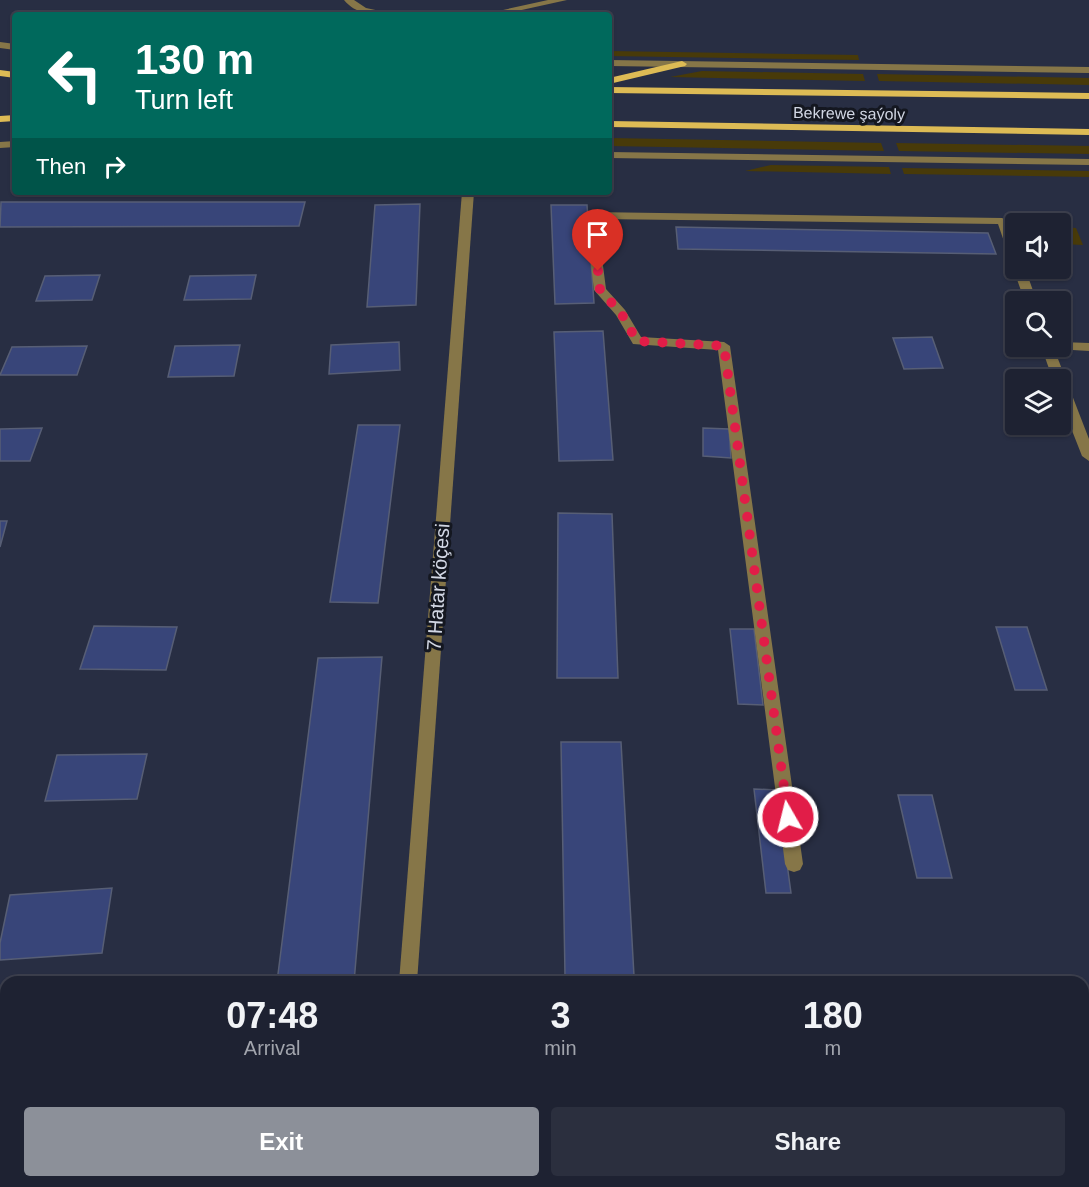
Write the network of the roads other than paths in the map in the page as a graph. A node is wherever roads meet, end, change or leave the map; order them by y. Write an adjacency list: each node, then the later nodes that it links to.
1 (349, 0): 4 (street)
2 (499, 0): 5 (street)
3 (562, 0): 6 (street)
4 (372, 12)
5 (489, 12)
6 (501, 12)
7 (612, 63): 8 (street)
8 (682, 64): 9 (street); 10 (main road)
9 (1089, 70)
10 (612, 80)
11 (612, 90): 12 (main road, Bekrewe şaýoly)
12 (1089, 96)
13 (612, 124): 14 (main road, Bekrewe şaýoly)
14 (1089, 132)
15 (612, 155): 16 (street)
16 (1089, 162)
17 (468, 195): 24 (street, 7 Hatar köçesi)
18 (1005, 229): 23 (street)
19 (1071, 346): 20 (street)
20 (1089, 347)
21 (1071, 409): 22 (street)
22 (1089, 456)
23 (794, 864)
24 (408, 976)

